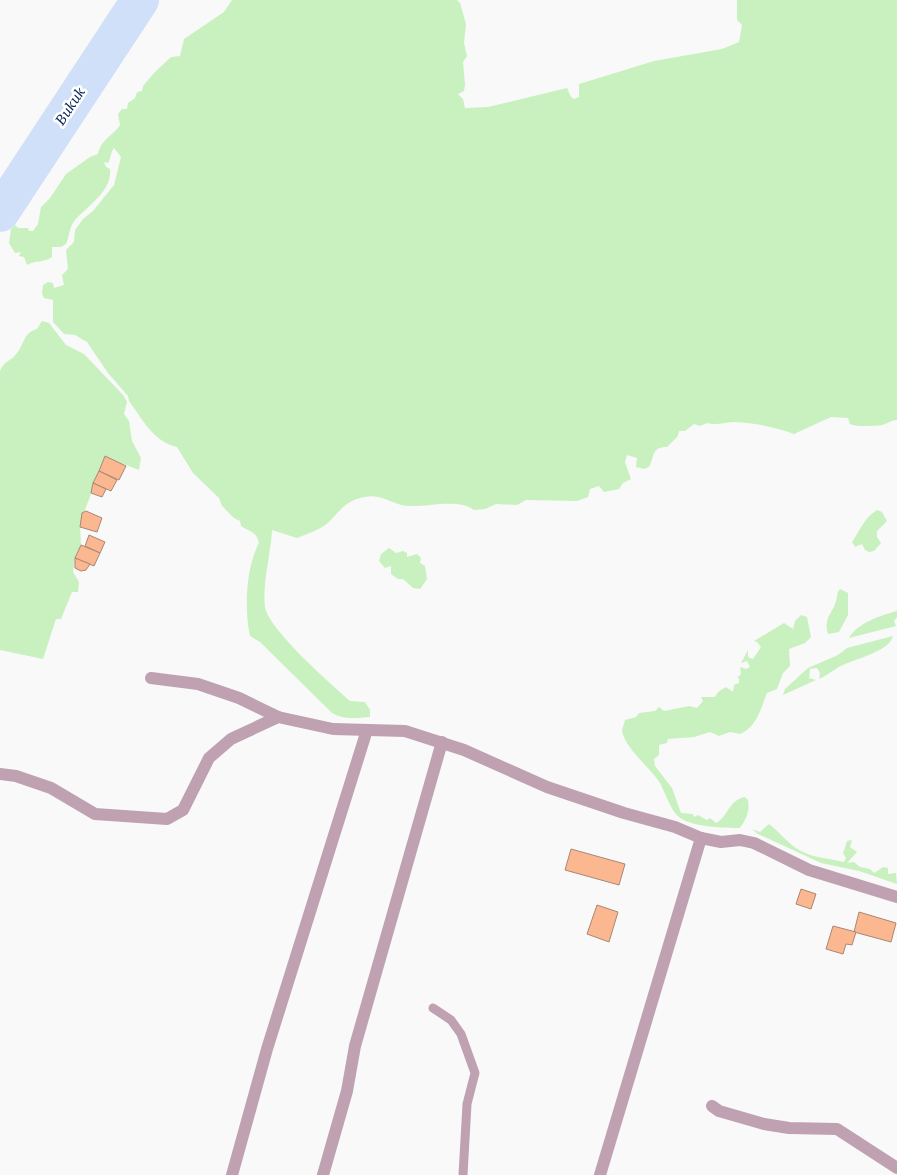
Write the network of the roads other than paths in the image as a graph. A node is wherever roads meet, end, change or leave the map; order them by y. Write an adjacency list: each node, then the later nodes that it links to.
1 (151, 678): 2 (street)
2 (278, 717): 3 (street); 5 (street)
3 (367, 730): 4 (street); 11 (street)
4 (442, 742): 6 (street); 12 (street)
5 (0, 774)
6 (701, 838): 7 (street); 14 (street)
7 (897, 897)
8 (433, 1008): 13 (lane)
9 (712, 1106): 10 (street)
10 (897, 1168)
11 (232, 1175)
12 (323, 1175)
13 (463, 1175)
14 (600, 1175)

